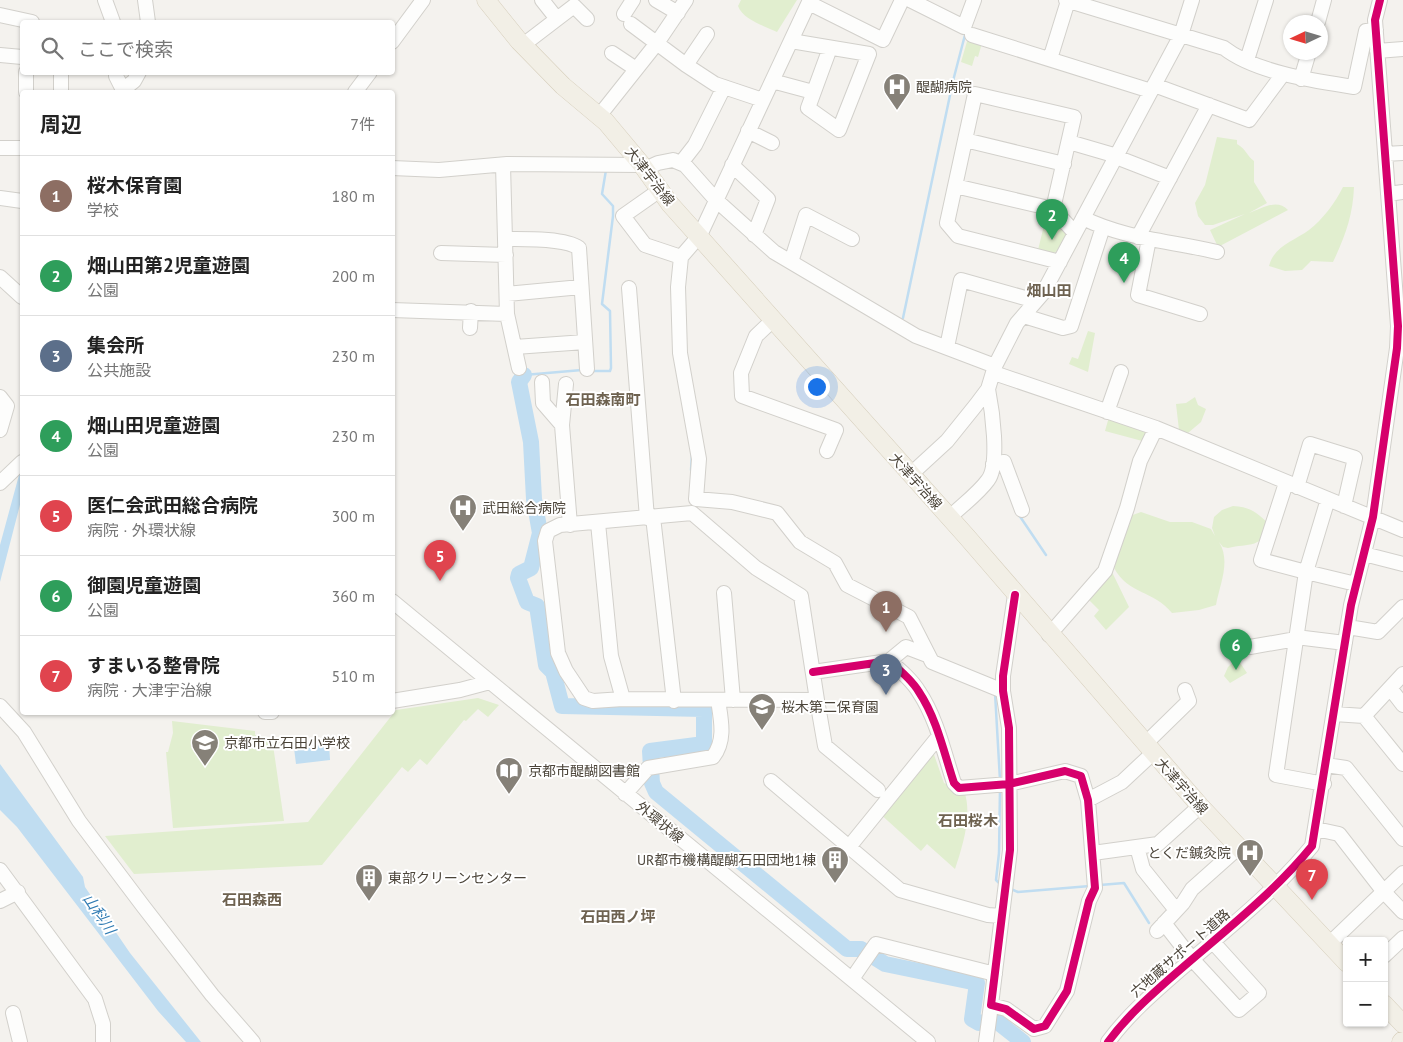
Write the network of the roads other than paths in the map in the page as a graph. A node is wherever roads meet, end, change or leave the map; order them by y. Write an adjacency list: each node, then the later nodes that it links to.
1 (105, 0): 25 (street)
2 (145, 0): 26 (street)
3 (423, 0): 31 (street)
4 (486, 0): 34 (main road, 大津宇治線)
5 (542, 0): 22 (street)
6 (633, 0): 33 (street)
7 (656, 0): 19 (street)
8 (686, 0): 19 (street)
9 (902, 0): 17 (street)
10 (910, 0): 11 (street)
11 (974, 0)
12 (1067, 0): 18 (street); 41 (street)
13 (1192, 0): 30 (street)
14 (1266, 0): 42 (street)
15 (1324, 0): 21 (street)
16 (1380, 0): 27 (street, 六地蔵サポート道路)
17 (809, 2): 32 (street)
18 (1097, 4): 30 (street)
19 (678, 13): 33 (street)
20 (0, 15): 24 (street)
21 (1320, 15)
22 (557, 19): 23 (street); 34 (street)
23 (588, 19)
24 (20, 20)
25 (112, 20)
26 (148, 20)
27 (1376, 30): 37 (street, 六地蔵サポート道路); 52 (street)
28 (707, 34): 44 (street)
29 (972, 35): 41 (street)
30 (1181, 35): 42 (street); 55 (street)
31 (395, 38)
32 (791, 41): 35 (street); 53 (street)
33 (657, 43): 44 (street); 45 (street)
34 (523, 46): 64 (main road, 大津宇治線)
35 (830, 48): 61 (street); 61 (street)
36 (1403, 49): 37 (street)
37 (1377, 51): 72 (street, 六地蔵サポート道路)
38 (612, 53): 45 (street)
39 (0, 55): 40 (street)
40 (20, 57)
41 (1050, 60): 55 (street)
42 (1247, 60): 46 (street)
43 (1307, 60): 52 (street)
44 (686, 65): 54 (street)
45 (636, 69): 64 (street)
46 (1283, 74): 52 (street); 63 (street)
47 (26, 75): 56 (street)
48 (61, 75): 57 (street)
49 (116, 75): 58 (street)
50 (138, 75): 59 (street)
51 (368, 75): 60 (street)
52 (1301, 79)
53 (772, 81): 61 (street); 62 (street)
54 (724, 87): 62 (street); 74 (street)
55 (1153, 88): 63 (street); 73 (street)
56 (26, 90)
57 (61, 90)
58 (123, 90)
59 (125, 90)
60 (356, 90)
61 (814, 92)
62 (763, 100): 65 (street)
63 (1209, 105): 80 (street)
64 (599, 116): 78 (main road, 大津宇治線)
65 (748, 131): 68 (street); 77 (street)
66 (965, 140): 67 (street); 75 (street); 81 (street)
67 (1068, 142): 73 (street); 75 (street)
68 (772, 143)
69 (0, 148): 70 (street)
70 (20, 148)
71 (1403, 153): 72 (street)
72 (1385, 154): 84 (street, 六地蔵サポート道路)
73 (1116, 157): 80 (street); 89 (street)
74 (681, 163): 78 (street); 86 (street)
75 (1064, 164): 88 (street)
76 (503, 165): 78 (street); 79 (street); 95 (street)
77 (732, 165): 86 (street); 93 (street)
78 (643, 167): 82 (main road, 大津宇治線)
79 (395, 168)
80 (1170, 178): 94 (street)
81 (955, 186): 88 (street); 102 (street)
82 (660, 190): 92 (main road, 大津宇治線); 100 (street)
83 (1403, 192): 84 (street)
84 (1388, 194): 142 (street, 六地蔵サポート道路)
85 (0, 198): 87 (street)
86 (716, 200): 92 (street); 93 (street)
87 (20, 201)
88 (1054, 209): 91 (street)
89 (1084, 218): 90 (street); 91 (street)
90 (1104, 228): 94 (street); 113 (street)
91 (1075, 233): 102 (street)
92 (700, 234): 100 (street); 114 (main road, 大津宇治線)
93 (754, 235): 101 (street)
94 (1144, 238): 97 (street); 112 (street)
95 (507, 239): 99 (street); 104 (street)
96 (852, 239): 101 (street)
97 (1217, 252)
98 (441, 253): 99 (street)
99 (506, 255): 106 (street)
100 (681, 257): 137 (street)
101 (791, 262): 118 (street)
102 (1060, 262): 108 (street)
103 (0, 277): 107 (street)
104 (581, 286): 106 (street); 116 (street)
105 (629, 288): 143 (street)
106 (507, 294): 111 (street)
107 (20, 295)
108 (1036, 301): 113 (street); 118 (street)
109 (395, 310): 110 (street)
110 (471, 311): 111 (street); 115 (street)
111 (507, 314): 117 (street)
112 (1200, 314)
113 (1024, 316): 121 (street)
114 (773, 320): 131 (street); 134 (main road, 大津宇治線)
115 (470, 328)
116 (585, 342): 117 (street); 120 (street)
117 (515, 347): 119 (street)
118 (947, 347): 121 (street)
119 (519, 368)
120 (587, 369)
121 (995, 369): 125 (street); 127 (street)
122 (1121, 372): 127 (street)
123 (542, 382): 128 (street)
124 (566, 384): 128 (street)
125 (988, 389): 132 (street); 134 (street)
126 (0, 397): 130 (street)
127 (1107, 412): 129 (street)
128 (562, 425): 146 (street)
129 (1156, 428): 136 (street); 157 (street)
130 (0, 430)
131 (828, 451)
132 (997, 463): 140 (street); 144 (street)
133 (20, 464): 135 (street)
134 (910, 475): 144 (main road, 大津宇治線)
135 (4, 480)
136 (1291, 485): 138 (street); 139 (street); 150 (street)
137 (696, 499): 141 (street); 161 (street)
138 (1328, 499): 139 (street); 150 (street)
139 (1344, 506): 142 (street)
140 (1022, 510)
141 (692, 513): 143 (street); 163 (street)
142 (1373, 517): 147 (street); 148 (street, 六地蔵サポート道路)
143 (650, 518): 145 (street); 174 (street)
144 (949, 518): 153 (main road, 大津宇治線)
145 (598, 523): 146 (street); 169 (street)
146 (570, 524): 169 (street)
147 (1403, 530)
148 (1364, 554): 149 (street); 151 (street, 六地蔵サポート道路)
149 (1403, 564)
150 (1306, 572): 151 (street); 158 (street)
151 (1356, 584): 156 (street, 六地蔵サポート道路)
152 (724, 593): 171 (street)
153 (1015, 595): 157 (main road, 大津宇治線); 167 (street)
154 (395, 603): 165 (street, 外環状線)
155 (1401, 614): 156 (street)
156 (1348, 627): 159 (street, 六地蔵サポート道路)
157 (1049, 634): 180 (main road, 大津宇治線)
158 (1296, 638): 159 (street); 160 (street); 186 (street)
159 (1345, 644): 177 (street, 六地蔵サポート道路)
160 (1250, 647)
161 (927, 655): 162 (street); 167 (street)
162 (889, 661): 163 (street); 179 (street)
163 (813, 672): 172 (street)
164 (1403, 674): 166 (street)
165 (490, 682): 173 (street); 188 (street, 外環状線)
166 (1390, 688): 175 (street); 178 (street)
167 (1003, 690): 185 (street)
168 (1185, 690): 180 (street)
169 (623, 699): 174 (street)
170 (718, 700): 171 (street); 174 (street); 188 (street)
171 (733, 700): 172 (street)
172 (817, 700): 187 (street)
173 (395, 701)
174 (674, 701)
175 (1403, 705)
176 (0, 706): 220 (street)
177 (1334, 714): 178 (street); 183 (street, 六地蔵サポート道路)
178 (1364, 716): 181 (street)
179 (939, 736): 185 (street); 193 (street)
180 (1149, 749): 189 (street); 190 (main road, 大津宇治線)
181 (1398, 750): 182 (street)
182 (1403, 764)
183 (1326, 765): 186 (street, 六地蔵サポート道路); 192 (street)
184 (771, 781): 193 (street)
185 (1009, 784): 189 (street); 205 (street)
186 (1324, 784): 191 (street, 六地蔵サポート道路)
187 (878, 790)
188 (626, 794): 213 (street, 外環状線)
189 (1088, 800): 196 (street)
190 (1200, 806): 194 (street); 195 (main road, 大津宇治線)
191 (1316, 830): 199 (street, 六地蔵サポート道路); 201 (street)
192 (1403, 839)
193 (850, 847): 205 (street)
194 (1137, 847): 196 (street); 203 (street)
195 (1238, 848): 199 (main road, 大津宇治線); 203 (street)
196 (1093, 853): 216 (street)
197 (0, 870): 200 (street)
198 (1403, 872): 201 (street)
199 (1274, 886): 207 (street, 六地蔵サポート道路); 208 (main road, 大津宇治線)
200 (18, 892): 202 (street); 219 (street)
201 (1384, 892): 204 (street); 208 (street)
202 (0, 901)
203 (1176, 910): 210 (street)
204 (1403, 912)
205 (1001, 916): 212 (street)
206 (1403, 938): 209 (street)
207 (1212, 940): 210 (street, 六地蔵サポート道路); 210 (street)
208 (1329, 944): 211 (main road, 大津宇治線)
209 (1388, 952)
210 (1192, 959): 223 (street, 六地蔵サポート道路)
211 (1343, 960)
212 (995, 974): 213 (street); 216 (street)
213 (852, 978): 221 (street, 外環状線)
214 (1388, 1008): 217 (main road)
215 (13, 1014): 218 (street)
216 (989, 1016): 222 (street)
217 (1403, 1024)
218 (20, 1042)
219 (104, 1042)
220 (253, 1042)
221 (928, 1042)
222 (986, 1042)
223 (1108, 1042)

